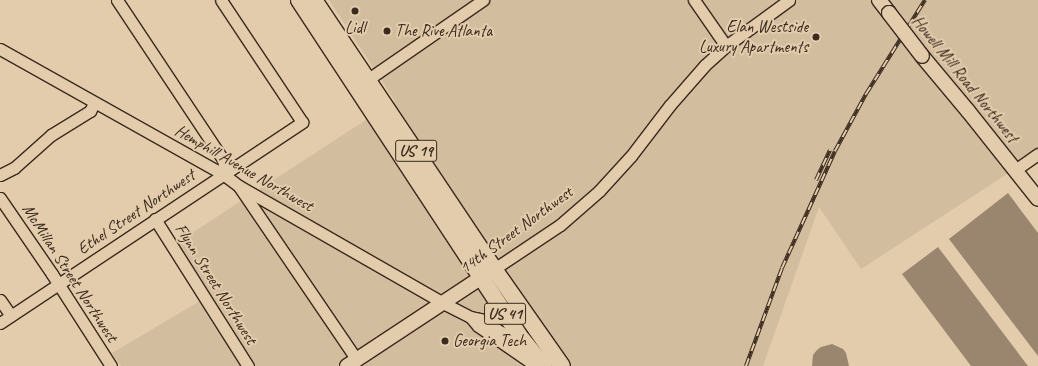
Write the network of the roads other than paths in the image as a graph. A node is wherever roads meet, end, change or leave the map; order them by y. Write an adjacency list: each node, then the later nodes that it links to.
1 (117, 0): 16 (street)
2 (221, 0): 16 (street, Ethel Street Northwest)
3 (299, 0): 9 (highway, US 19)
4 (314, 0): 12 (highway, US 19)
5 (483, 0): 12 (street)
6 (694, 0): 10 (street)
7 (789, 0): 10 (street, 14th Street Northwest)
8 (879, 0): 15 (main road, Howell Mill Road Northwest, bridge)
9 (312, 20): 12 (highway); 22 (highway, US 19)
10 (726, 46): 22 (street, 14th Street Northwest)
11 (0, 49): 13 (street, Hemphill Avenue Northwest)
12 (367, 80): 22 (highway, US 19)
13 (94, 103): 16 (street, Hemphill Avenue Northwest); 17 (street)
14 (1038, 154): 15 (street)
15 (1016, 170): 20 (main road, Howell Mill Road Northwest)
16 (223, 174): 18 (street, Hemphill Avenue Northwest); 21 (street, Ethel Street Northwest)
17 (0, 175)
18 (239, 186): 25 (street, Hemphill Avenue Northwest); 30 (street)
19 (0, 198): 23 (street, McMillan Street Northwest)
20 (1038, 199)
21 (155, 219): 23 (street, Ethel Street Northwest); 33 (street, Flynn Street Northwest)
22 (488, 273): 25 (main road, 14th Street Northwest); 29 (highway, US 41); 31 (highway, US 41)
23 (58, 284): 26 (street, Ethel Street Northwest); 32 (street, McMillan Street Northwest)
24 (0, 300): 26 (street)
25 (443, 303): 27 (street, Hemphill Avenue Northwest); 30 (main road, 14th Street Northwest)
26 (11, 316): 28 (street, Ethel Street Northwest)
27 (470, 317): 29 (street, Hemphill Avenue Northwest); 34 (street, Hemphill Avenue Northwest)
28 (0, 323)
29 (531, 350): 31 (highway, US 41)
30 (352, 363)
31 (555, 365)
32 (112, 366)
33 (248, 366)
34 (536, 366)

